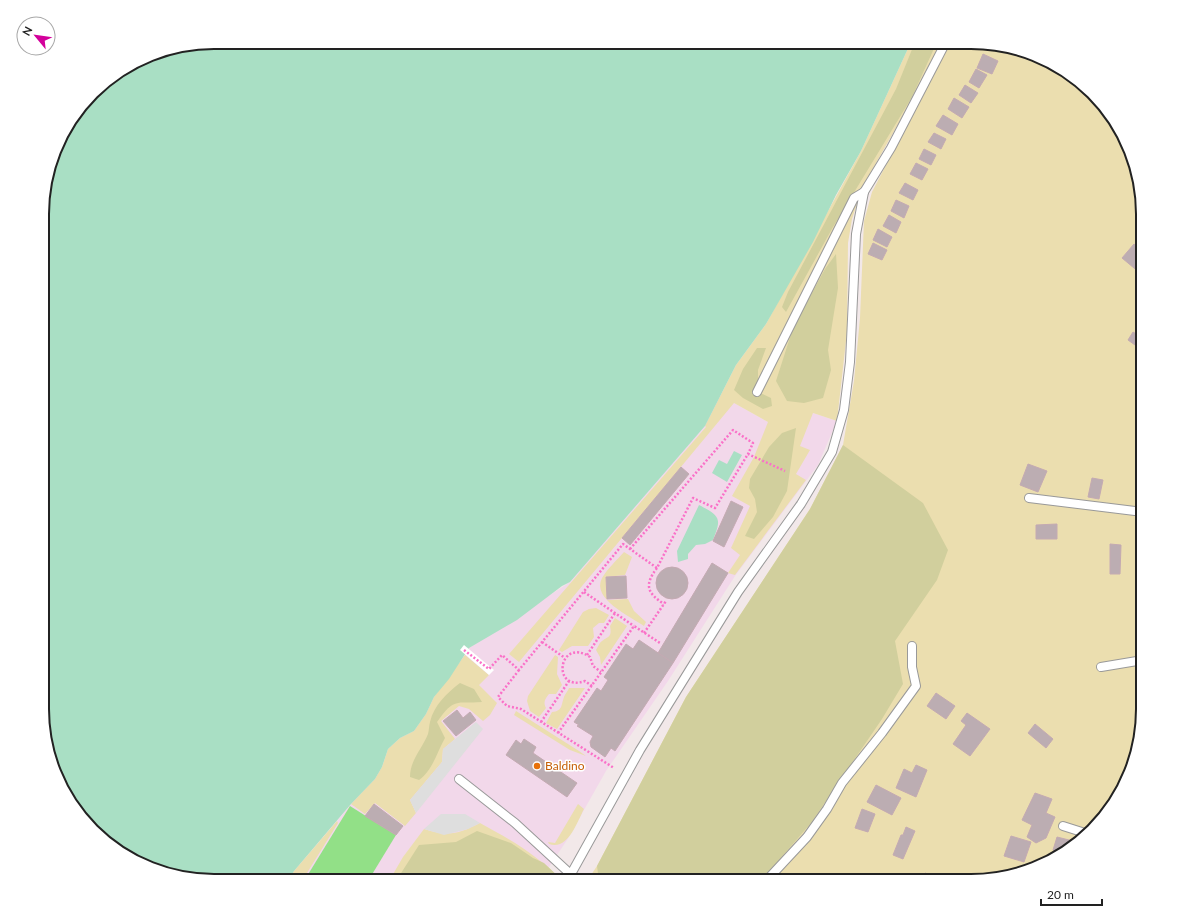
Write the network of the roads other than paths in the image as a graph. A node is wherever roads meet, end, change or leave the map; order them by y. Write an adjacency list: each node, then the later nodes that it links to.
1 (942, 49): 2 (lane)
2 (864, 192): 3 (lane); 12 (lane)
3 (757, 392)
4 (1029, 498): 5 (lane)
5 (1136, 511)
6 (912, 646): 13 (lane)
7 (1136, 661): 8 (lane)
8 (1101, 667)
9 (459, 779): 12 (lane)
10 (1063, 826): 11 (lane)
11 (1081, 832)
12 (571, 874)
13 (773, 874)

